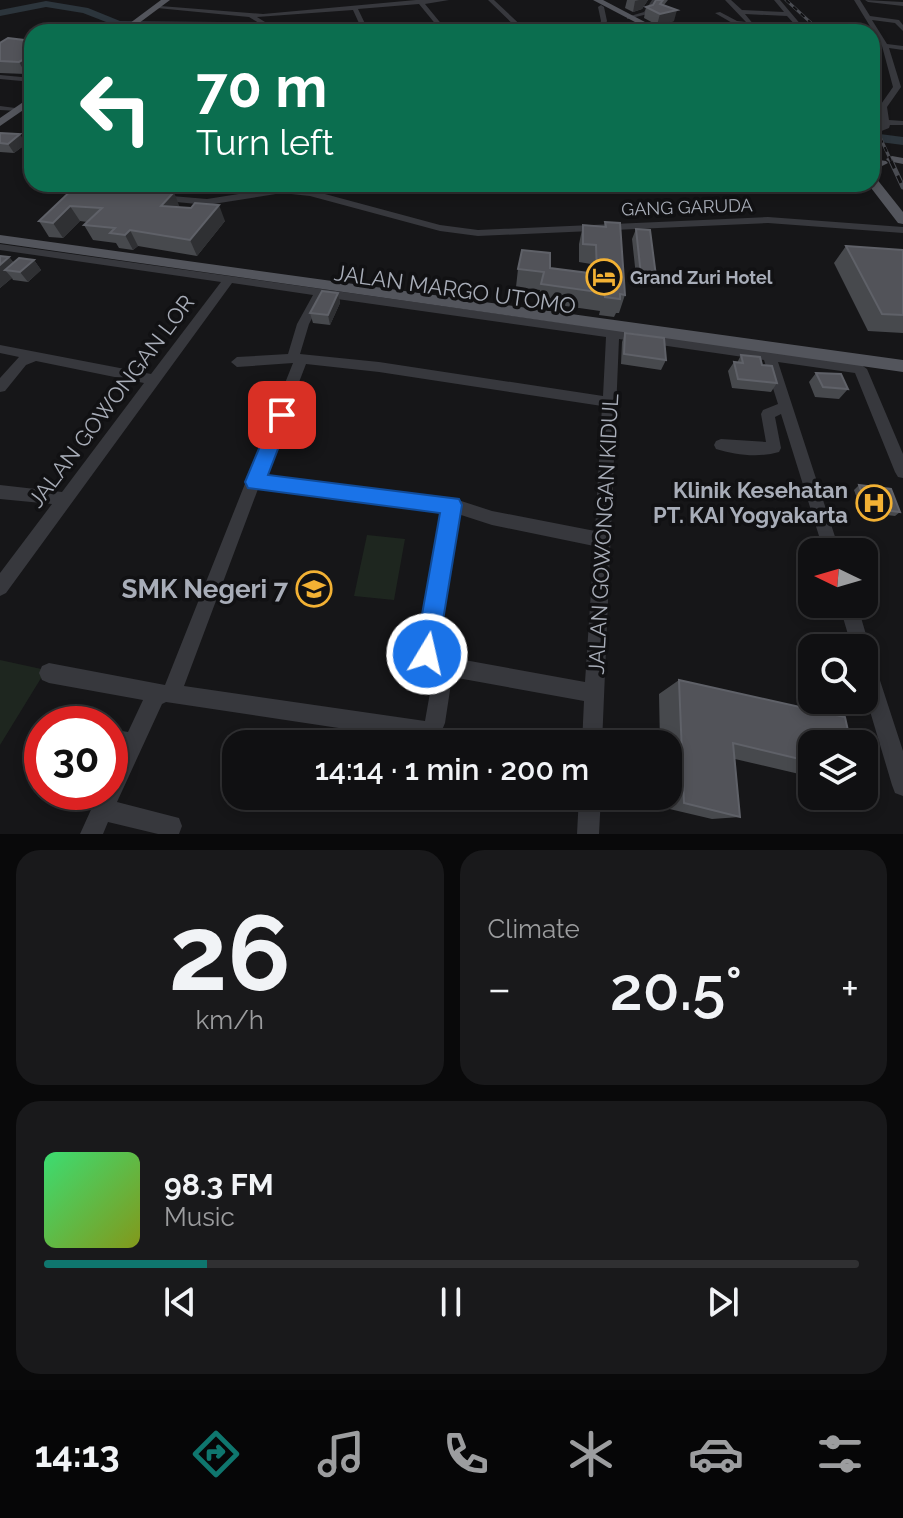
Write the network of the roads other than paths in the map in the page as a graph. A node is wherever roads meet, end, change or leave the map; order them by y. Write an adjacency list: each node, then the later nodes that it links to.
1 (446, 0): 7 (street)
2 (655, 0): 20 (street)
3 (728, 0): 14 (street)
4 (777, 0): 17 (street)
5 (857, 0): 19 (street)
6 (868, 0): 11 (street)
7 (420, 1): 12 (street); 24 (street)
8 (493, 1): 25 (street)
9 (287, 2): 16 (street)
10 (596, 2): 20 (main road); 26 (street)
11 (903, 4)
12 (355, 5): 16 (street); 23 (street)
13 (160, 6): 18 (street); 21 (main road)
14 (740, 12): 15 (street); 17 (street)
15 (718, 13)
16 (289, 14): 18 (street)
17 (790, 14): 29 (street)
18 (249, 15): 22 (street)
19 (869, 18): 30 (street); 31 (street)
20 (626, 20): 27 (main road); 28 (main road)
21 (135, 24)
22 (261, 24)
23 (363, 24)
24 (439, 24)
25 (517, 24)
26 (604, 24)
27 (635, 24)
28 (637, 24)
29 (798, 24)
30 (872, 24)
31 (903, 29)
32 (880, 32): 33 (street)
33 (903, 36)
34 (880, 38): 35 (street)
35 (885, 46): 36 (street); 39 (street)
36 (903, 48)
37 (0, 77): 38 (street)
38 (24, 79)
39 (898, 94): 44 (street)
40 (24, 105): 42 (main road)
41 (0, 108): 42 (street)
42 (19, 109): 43 (main road)
43 (0, 123)
44 (903, 123)
45 (880, 191): 49 (main road)
46 (155, 192): 47 (street, GANG GARUDA)
47 (270, 192)
48 (301, 192): 50 (street, GANG GARUDA)
49 (903, 220)
50 (903, 230)
51 (6, 243): 52 (main road, JALAN MARGO UTOMO)
52 (231, 275): 53 (main road, JALAN MARGO UTOMO); 65 (street, JALAN GOWONGAN LOR)
53 (301, 285): 54 (street, JALAN MARGO UTOMO); 55 (main road, JALAN MARGO UTOMO)
54 (320, 292): 55 (street, JALAN MARGO UTOMO); 61 (street)
55 (349, 292): 56 (main road, JALAN MARGO UTOMO)
56 (613, 329): 58 (main road, JALAN MARGO UTOMO); 67 (street, JALAN GOWONGAN KIDUL)
57 (0, 349): 59 (street)
58 (768, 351): 60 (main road, JALAN MARGO UTOMO); 68 (street)
59 (35, 356): 65 (street); 66 (street)
60 (812, 358): 63 (main road, JALAN MARGO UTOMO); 64 (street, JALAN MARGO UTOMO)
61 (297, 359): 62 (street); 67 (street); 71 (street)
62 (237, 362)
63 (901, 367): 64 (main road, JALAN MARGO UTOMO)
64 (860, 369): 70 (street)
65 (154, 380): 73 (street, JALAN GOWONGAN LOR)
66 (0, 387)
67 (610, 402): 76 (street, JALAN GOWONGAN KIDUL)
68 (787, 406): 69 (street); 75 (street)
69 (721, 445)
70 (903, 472)
71 (255, 482): 74 (street); 81 (street)
72 (0, 492): 73 (street)
73 (66, 499): 77 (street, JALAN GOWONGAN LOR)
74 (452, 505): 76 (street); 78 (street)
75 (828, 538)
76 (603, 540): 80 (street, JALAN GOWONGAN KIDUL)
77 (0, 587)
78 (444, 666): 80 (street); 81 (street)
79 (49, 673): 81 (street)
80 (595, 693): 83 (street, JALAN GOWONGAN KIDUL)
81 (164, 694): 85 (street)
82 (878, 704): 87 (street)
83 (593, 730)
84 (128, 742): 85 (street)
85 (134, 743): 86 (street)
86 (128, 755)
87 (903, 785)
88 (102, 810): 92 (street)
89 (106, 810): 91 (street)
90 (589, 810): 93 (street)
91 (171, 826)
92 (91, 834)
93 (588, 834)

